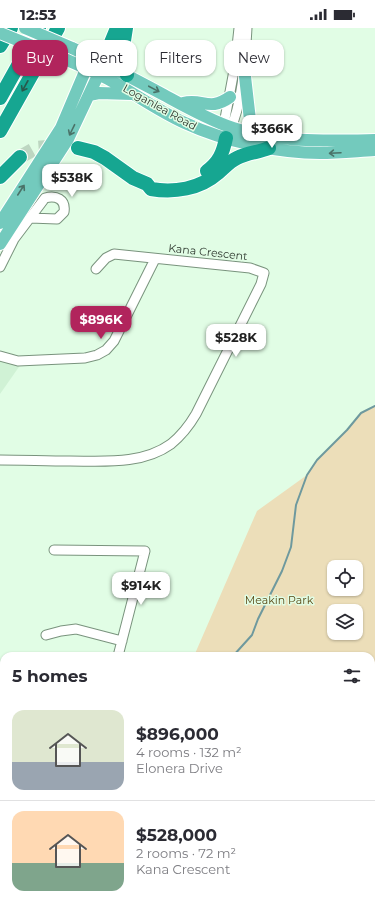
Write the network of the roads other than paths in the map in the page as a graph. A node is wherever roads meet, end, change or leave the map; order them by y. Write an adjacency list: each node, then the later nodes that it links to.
1 (11, 28): 13 (highway)
2 (25, 28): 14 (main road, Loganlea Road, bridge)
3 (39, 28): 25 (highway)
4 (58, 28): 28 (highway, one-way to 28)
5 (117, 28): 10 (highway)
6 (126, 28): 11 (highway)
7 (238, 28): 24 (street)
8 (247, 28): 12 (street)
9 (0, 33): 15 (main road, Loganlea Road, bridge)
10 (111, 40)
11 (124, 40)
12 (246, 40)
13 (0, 46)
14 (76, 51)
15 (76, 64)
16 (83, 76): 37 (main road, one-way to 16)
17 (95, 76): 23 (main road)
18 (111, 76): 22 (main road, Loganlea Road)
19 (129, 76): 26 (main road, Loganlea Road, one-way to 26)
20 (243, 76): 27 (street)
21 (245, 76): 29 (main road)
22 (133, 94): 23 (main road); 27 (main road, Loganlea Road)
23 (90, 95): 38 (main road, one-way to 38)
24 (230, 97): 26 (main road); 27 (street)
25 (0, 98)
26 (180, 104): 27 (main road, Loganlea Road)
27 (227, 130): 29 (main road, Loganlea Road); 32 (main road, Loganlea Road); 35 (highway)
28 (0, 131)
29 (256, 134): 30 (main road, Loganlea Road)
30 (374, 145): 32 (main road, Loganlea Road, one-way to 32)
31 (78, 148): 35 (highway)
32 (269, 148): 35 (highway)
33 (20, 157): 34 (highway)
34 (0, 177)
35 (147, 184)
36 (30, 218): 40 (street)
37 (0, 223)
38 (0, 244)
39 (155, 258): 41 (street, Kana Crescent); 42 (street); 43 (street, Kana Crescent)
40 (0, 267)
41 (96, 269)
42 (0, 356)
43 (0, 460)
44 (54, 550): 46 (street)
45 (46, 635): 46 (street)
46 (122, 641): 47 (street)
47 (119, 652)

